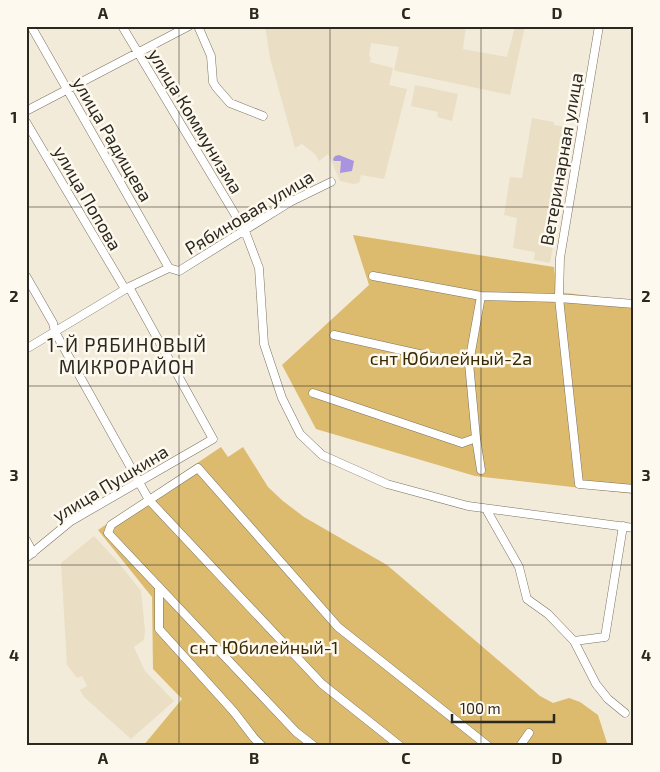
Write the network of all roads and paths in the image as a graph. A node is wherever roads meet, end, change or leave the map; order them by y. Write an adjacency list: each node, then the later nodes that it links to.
1 (31, 26): 7 (street, улица Радищева)
2 (122, 26): 6 (street, улица Коммунизма)
3 (189, 26): 6 (street)
4 (198, 26): 9 (street)
5 (599, 26): 18 (street, Ветеринарная улица)
6 (138, 52): 7 (street); 12 (street, улица Коммунизма)
7 (67, 90): 8 (street); 13 (street, улица Радищева)
8 (26, 111)
9 (263, 116)
10 (26, 122): 16 (street, улица Попова)
11 (331, 182): 12 (street, Рябиновая улица)
12 (245, 231): 13 (street, Рябиновая улица); 31 (street, улица Коммунизма)
13 (169, 268): 16 (street, Рябиновая улица)
14 (26, 276): 20 (street)
15 (372, 276): 17 (street)
16 (127, 288): 20 (street, Рябиновая улица); 26 (street, улица Попова)
17 (481, 296): 18 (street); 23 (street)
18 (559, 298): 19 (street); 29 (street, Ветеринарная улица)
19 (634, 304)
20 (55, 332): 22 (street, Рябиновая улица); 28 (street)
21 (334, 335): 23 (street)
22 (26, 349)
23 (469, 363): 25 (street)
24 (313, 393): 25 (street)
25 (476, 438): 27 (street)
26 (213, 439): 28 (street, улица Пушкина)
27 (481, 470)
28 (139, 482): 30 (street); 35 (street, улица Пушкина)
29 (634, 489)
30 (149, 500): 37 (street); 43 (street); 44 (street)
31 (486, 509): 32 (street, улица Коммунизма); 38 (street)
32 (623, 526): 33 (street, улица Коммунизма); 38 (street)
33 (634, 528)
34 (26, 540): 35 (street)
35 (33, 552): 36 (street, улица Пушкина)
36 (26, 558)
37 (159, 587): 41 (street); 42 (street)
38 (574, 641): 39 (street)
39 (625, 713)
40 (529, 733): 45 (street)
41 (262, 746)
42 (314, 746)
43 (400, 746)
44 (488, 746)
45 (520, 746)

